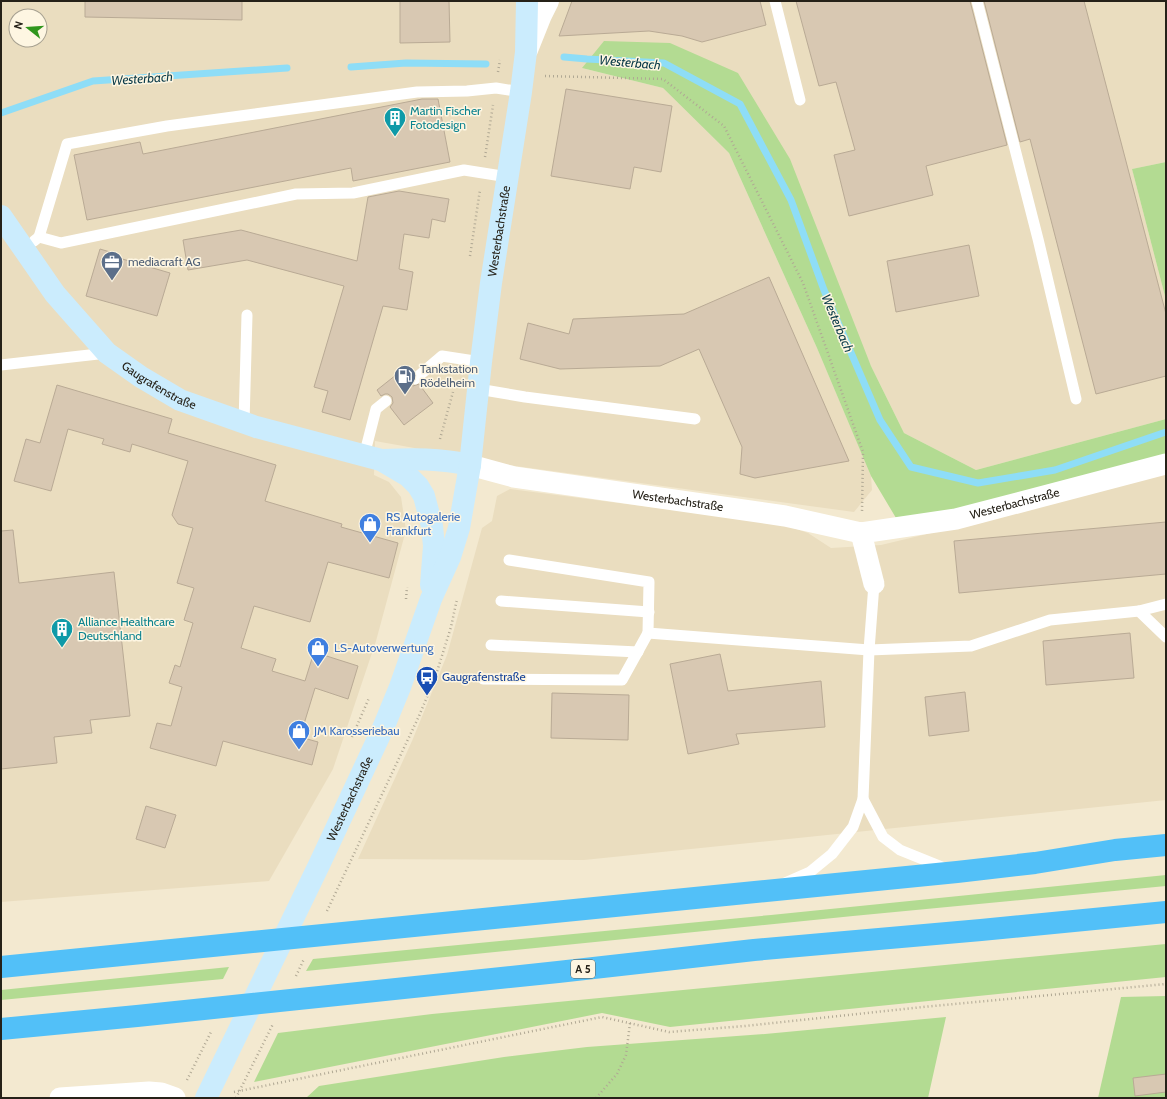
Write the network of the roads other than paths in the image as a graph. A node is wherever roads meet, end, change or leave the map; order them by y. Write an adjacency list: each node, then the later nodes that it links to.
1 (527, 1): 5 (main road)
2 (548, 1): 5 (street, Westerbachstraße)
3 (775, 1): 7 (lane)
4 (977, 1): 17 (lane)
5 (526, 52): 6 (main road, Westerbachstraße)
6 (521, 92): 8 (main road, Westerbachstraße); 10 (lane)
7 (800, 100)
8 (508, 176): 10 (lane); 13 (main road, Westerbachstraße)
9 (1, 216): 10 (main road, Gaugrafenstraße)
10 (31, 243): 12 (main road, Gaugrafenstraße)
11 (247, 315): 20 (lane)
12 (107, 353): 14 (lane); 20 (main road, Gaugrafenstraße)
13 (481, 362): 15 (lane); 16 (main road, Westerbachstraße)
14 (1, 365)
15 (415, 378)
16 (478, 388): 19 (lane); 23 (main road, Westerbachstraße)
17 (1076, 398)
18 (386, 402): 21 (lane)
19 (695, 419)
20 (244, 423): 21 (main road, Gaugrafenstraße)
21 (372, 458): 23 (main road, Gaugrafenstraße); 27 (main road, Gaugrafenstraße)
22 (1166, 464): 24 (street, Westerbachstraße)
23 (470, 465): 24 (street, Westerbachstraße); 27 (main road, Westerbachstraße)
24 (862, 533): 26 (street)
25 (509, 560): 31 (lane)
26 (874, 584): 35 (lane)
27 (431, 599): 47 (main road, Westerbachstraße)
28 (501, 601): 31 (lane)
29 (1166, 604): 30 (lane)
30 (1140, 611): 33 (lane); 35 (lane)
31 (648, 612): 32 (lane)
32 (648, 633): 35 (lane); 36 (lane)
33 (1166, 638)
34 (491, 645): 36 (lane)
35 (869, 650): 38 (lane)
36 (638, 652): 37 (lane)
37 (483, 679)
38 (863, 799): 40 (lane); 41 (lane)
39 (1166, 845): 40 (highway)
40 (957, 872): 41 (highway)
41 (770, 890): 43 (highway)
42 (1166, 912): 44 (highway, A 5)
43 (1, 967)
44 (1, 1029)
45 (60, 1098): 46 (street)
46 (175, 1098)
47 (206, 1098)

